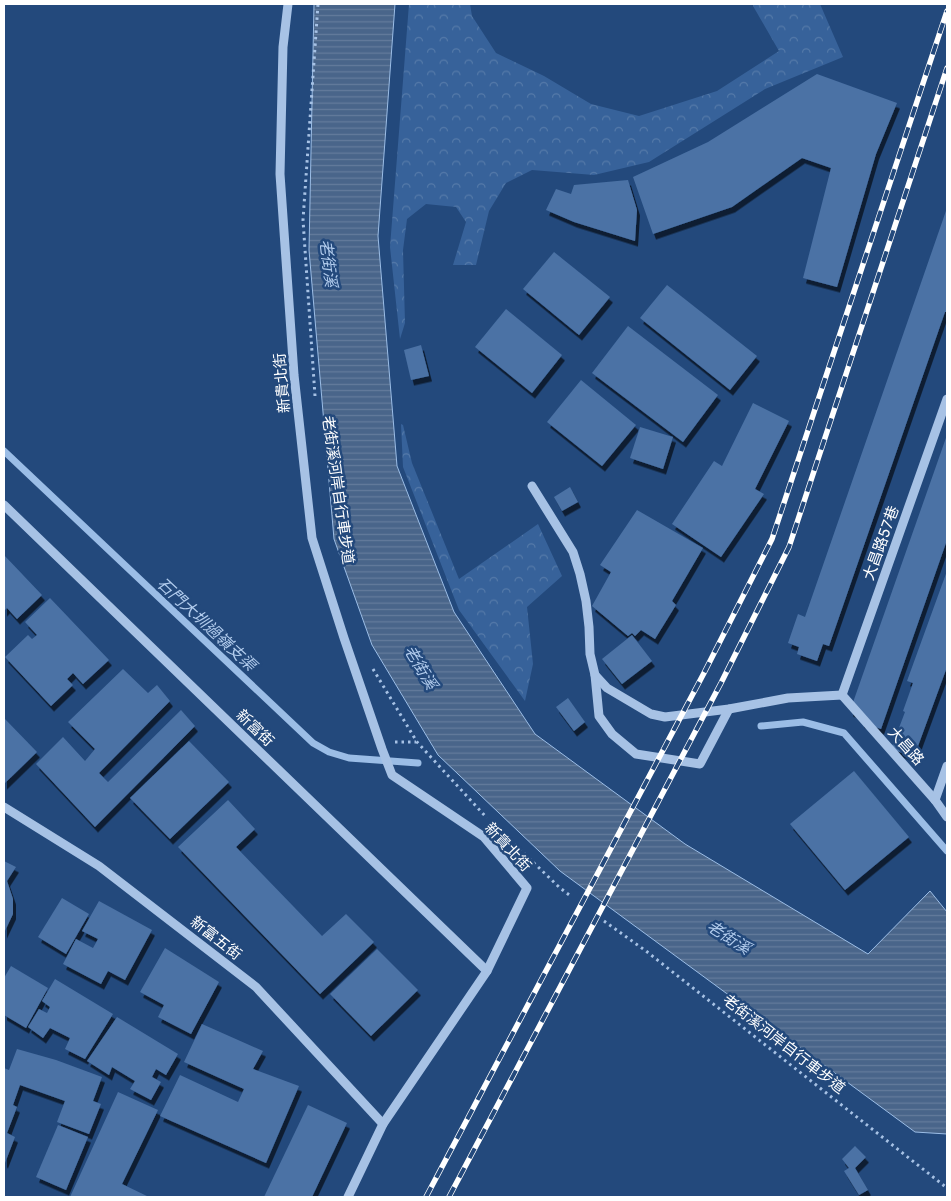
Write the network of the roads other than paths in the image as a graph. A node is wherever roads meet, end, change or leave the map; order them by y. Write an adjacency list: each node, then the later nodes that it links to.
1 (288, 4): 12 (street, 新貴北街)
2 (947, 399): 6 (street, 大昌路57巷)
3 (532, 486): 5 (street)
4 (4, 505): 12 (street, 新富街)
5 (595, 675): 7 (street); 7 (street)
6 (842, 695): 7 (street); 9 (street, 大昌路)
7 (729, 709)
8 (947, 766): 9 (street)
9 (935, 800): 11 (street, 大昌路)
10 (4, 807): 13 (street, 新富五街)
11 (947, 818)
12 (487, 971): 13 (street)
13 (383, 1124): 14 (street)
14 (348, 1197)

